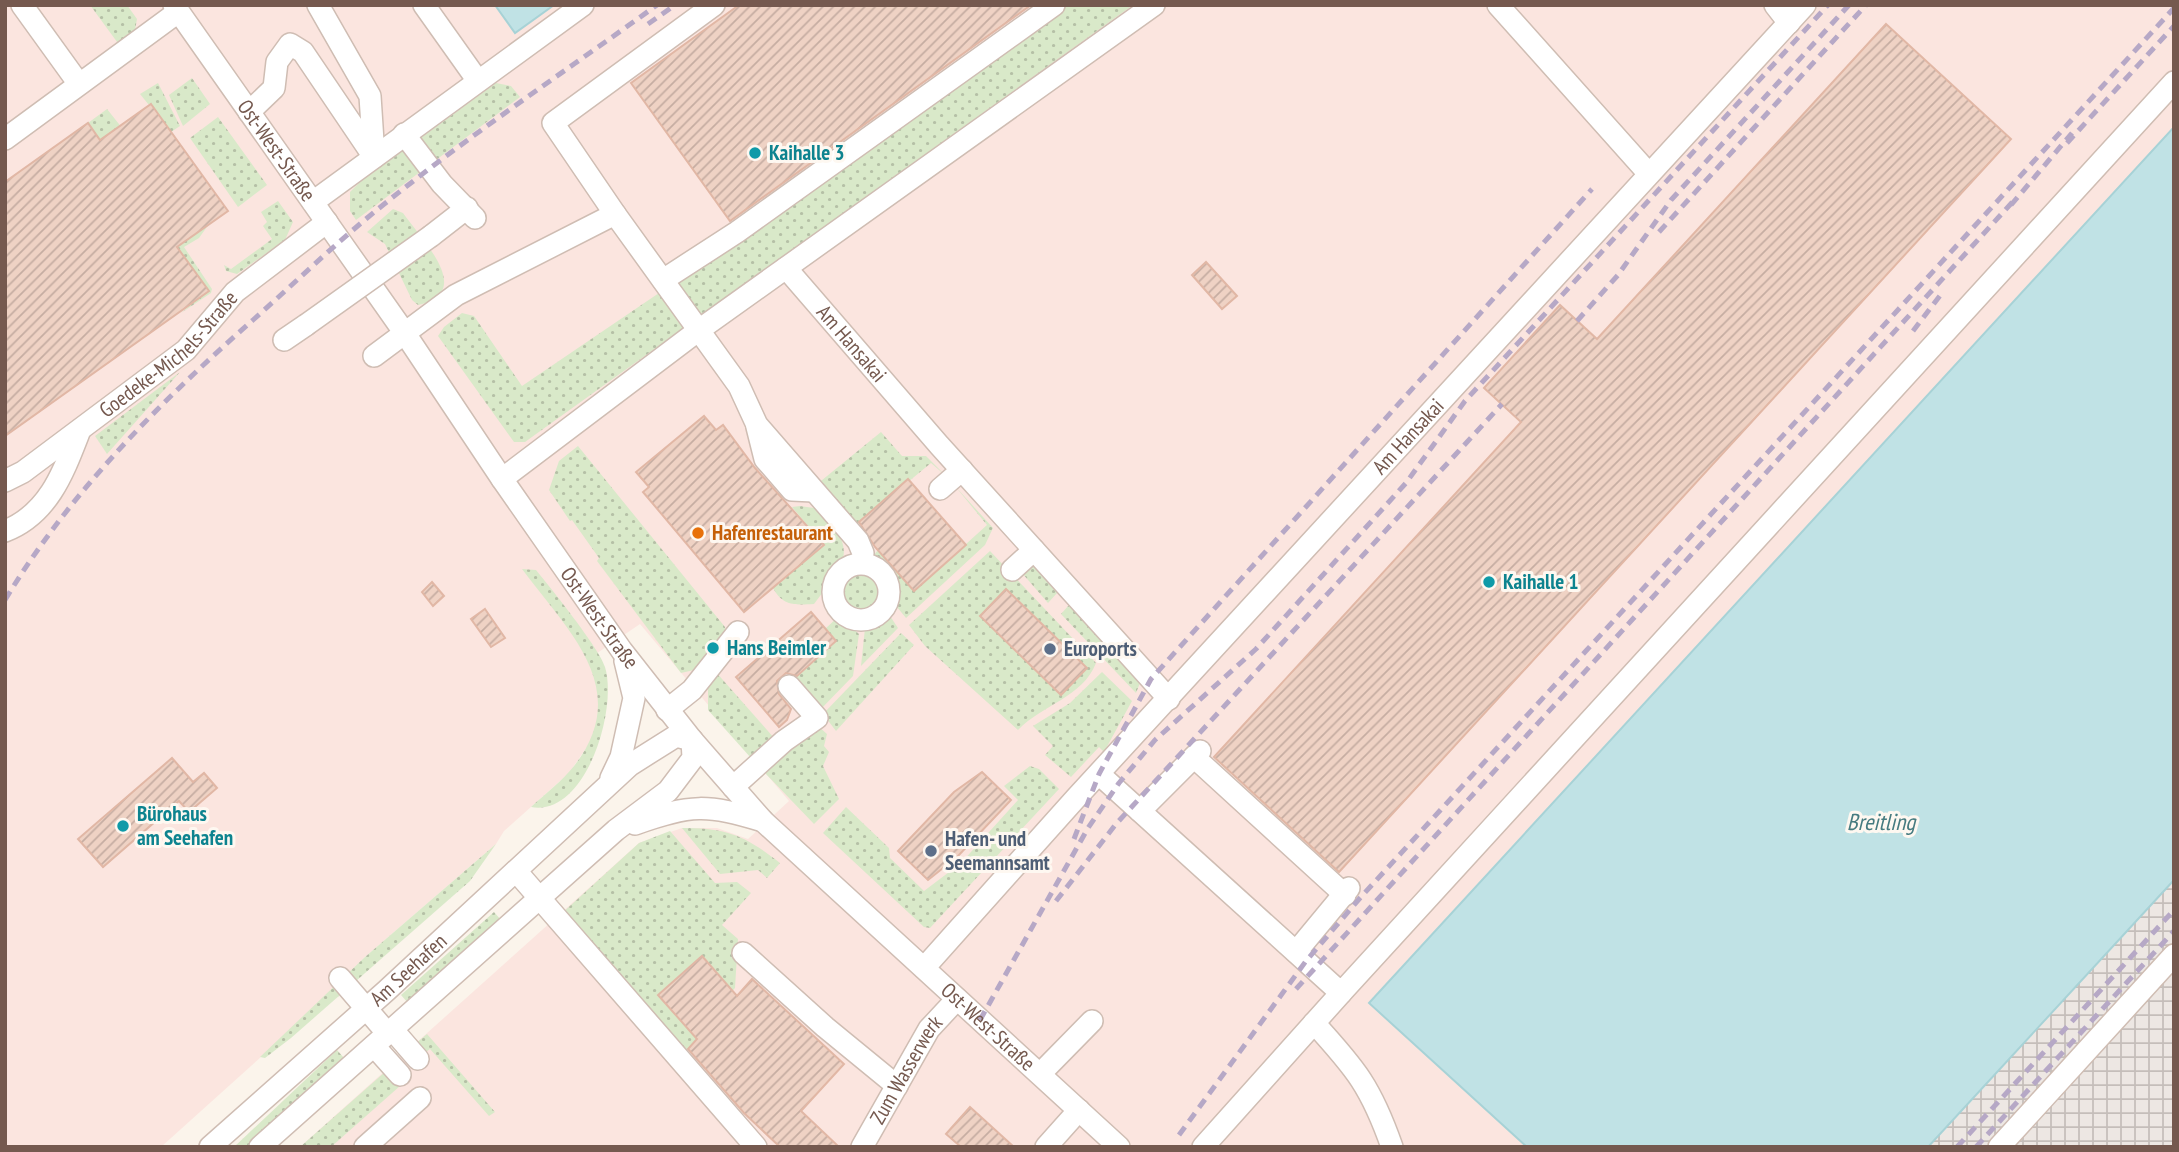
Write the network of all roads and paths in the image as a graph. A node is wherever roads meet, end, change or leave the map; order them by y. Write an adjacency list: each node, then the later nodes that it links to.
1 (22, 5): 15 (street)
2 (317, 5): 19 (street)
3 (424, 5): 13 (street)
4 (583, 5): 13 (street)
5 (714, 5): 22 (street)
6 (1054, 5): 25 (street)
7 (1154, 5): 24 (street)
8 (1498, 5): 20 (street)
9 (1775, 5): 12 (street)
10 (1805, 5): 12 (street, Am Hansakai)
11 (176, 9): 15 (street); 16 (street, Ost-West-Straße)
12 (1789, 23): 20 (street, Am Hansakai)
13 (478, 81): 17 (street)
14 (2174, 82): 58 (street)
15 (79, 84): 18 (street)
16 (249, 112): 19 (street); 21 (street, Ost-West-Straße)
17 (404, 134): 19 (street); 28 (street, bridge)
18 (5, 139)
19 (374, 157): 21 (street)
20 (1649, 174): 42 (street, Am Hansakai)
21 (313, 202): 23 (street, Ost-West-Straße)
22 (615, 214): 25 (street); 27 (street)
23 (327, 222): 27 (street, Ost-West-Straße); 30 (street, Goedeke-Michels-Straße)
24 (786, 268): 26 (street); 31 (street, Am Hansakai)
25 (663, 280): 26 (street)
26 (699, 330): 32 (street); 37 (street)
27 (404, 332): 29 (street); 32 (street, Ost-West-Straße)
28 (284, 340)
29 (374, 356)
30 (80, 429): 33 (street, Goedeke-Michels-Straße); 35 (street)
31 (962, 470): 34 (street); 36 (street, Am Hansakai)
32 (502, 479): 40 (street, Ost-West-Straße)
33 (5, 481)
34 (940, 489)
35 (5, 531)
36 (1034, 550): 38 (street); 42 (street, Am Hansakai)
37 (863, 563)
38 (1012, 570)
39 (738, 632): 43 (street)
40 (622, 651): 43 (street, Ost-West-Straße); 47 (street, Am Seehafen)
41 (789, 686): 46 (street)
42 (1169, 699): 45 (street, Am Hansakai)
43 (667, 710): 44 (street, Ost-West-Straße)
44 (692, 740): 46 (street, Ost-West-Straße); 47 (street, Am Seehafen); 50 (street, Am Seehafen)
45 (1099, 774): 48 (street); 56 (street, Am Hansakai)
46 (733, 787): 49 (street, Ost-West-Straße)
47 (605, 790): 51 (street, Am Seehafen)
48 (1140, 811): 53 (street); 53 (street)
49 (763, 821): 50 (street, Am Seehafen); 56 (street, Ost-West-Straße)
50 (616, 830): 52 (street, Am Seehafen)
51 (516, 871): 52 (street); 60 (street, Am Seehafen)
52 (539, 898): 63 (street, Am Seehafen); 73 (street)
53 (1296, 952): 58 (street)
54 (743, 953): 67 (street)
55 (2174, 955): 79 (street)
56 (924, 968): 59 (street, Ost-West-Straße)
57 (340, 978): 60 (street)
58 (1341, 993): 62 (street)
59 (957, 999): 65 (street, Ost-West-Straße); 67 (street, Zum Wasserwerk)
60 (366, 1008): 63 (street); 70 (street, Am Seehafen)
61 (1091, 1021): 65 (street)
62 (1314, 1023): 77 (street); 78 (street)
63 (385, 1036): 64 (street); 66 (street); 71 (street, Am Seehafen)
64 (418, 1059)
65 (1040, 1074): 69 (street, Ost-West-Straße)
66 (400, 1075)
67 (897, 1086): 74 (street, Zum Wasserwerk)
68 (420, 1098): 72 (street)
69 (1079, 1110): 75 (street); 76 (street, Ost-West-Straße)
70 (210, 1147)
71 (260, 1147)
72 (365, 1147)
73 (756, 1147)
74 (862, 1147)
75 (1046, 1147)
76 (1119, 1147)
77 (1203, 1147)
78 (1392, 1147)
79 (1999, 1147)

